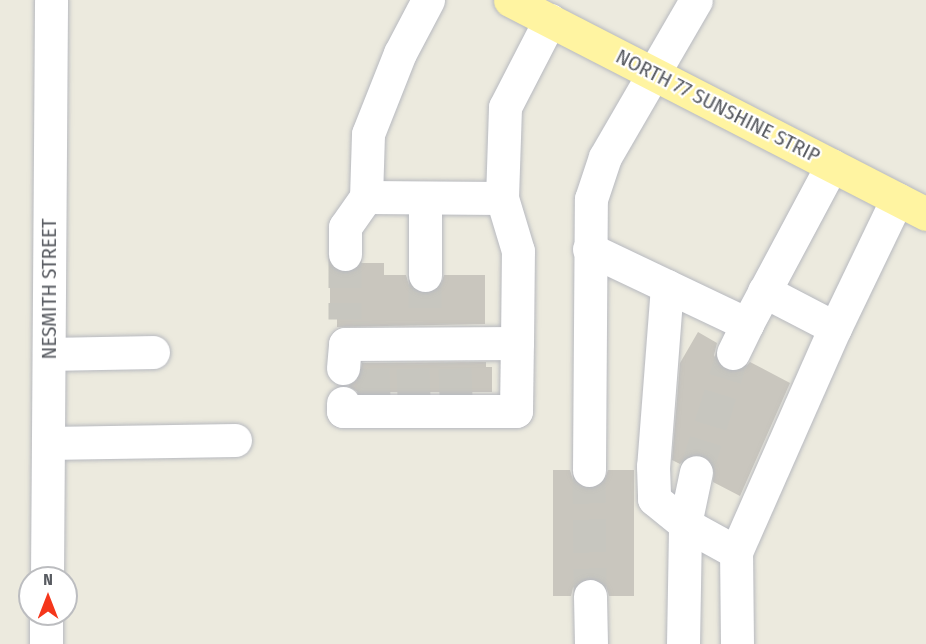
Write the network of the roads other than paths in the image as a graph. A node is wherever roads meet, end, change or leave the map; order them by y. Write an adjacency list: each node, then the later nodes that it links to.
1 (51, 0): 22 (street, NESMITH STREET)
2 (428, 0): 8 (street)
3 (510, 0): 5 (main road, NORTH 77 SUNSHINE STRIP)
4 (696, 0): 6 (street)
5 (550, 20): 6 (main road, NORTH 77 SUNSHINE STRIP); 9 (street)
6 (654, 73): 7 (main road, NORTH 77 SUNSHINE STRIP); 13 (street)
7 (832, 165): 11 (main road, NORTH 77 SUNSHINE STRIP); 17 (street)
8 (366, 197): 10 (street); 14 (street)
9 (502, 198): 10 (street); 19 (street)
10 (425, 199): 15 (street)
11 (897, 199): 12 (main road, NORTH 77 SUNSHINE STRIP); 18 (street)
12 (926, 214)
13 (589, 249): 16 (street); 26 (street)
14 (345, 254)
15 (425, 275)
16 (667, 286): 17 (street); 28 (street)
17 (764, 291): 18 (street)
18 (835, 328): 29 (street)
19 (517, 343): 20 (street); 23 (street)
20 (356, 349)
21 (153, 352): 22 (street)
22 (49, 354): 25 (street, NESMITH STREET)
23 (364, 406)
24 (235, 440): 25 (street)
25 (48, 443): 30 (street, NESMITH STREET)
26 (589, 470)
27 (696, 472): 28 (street)
28 (685, 524): 29 (street); 35 (street)
29 (736, 552): 36 (street)
30 (47, 566)
31 (590, 596): 34 (street)
32 (46, 626): 33 (street)
33 (46, 644)
34 (591, 644)
35 (683, 644)
36 (737, 644)

